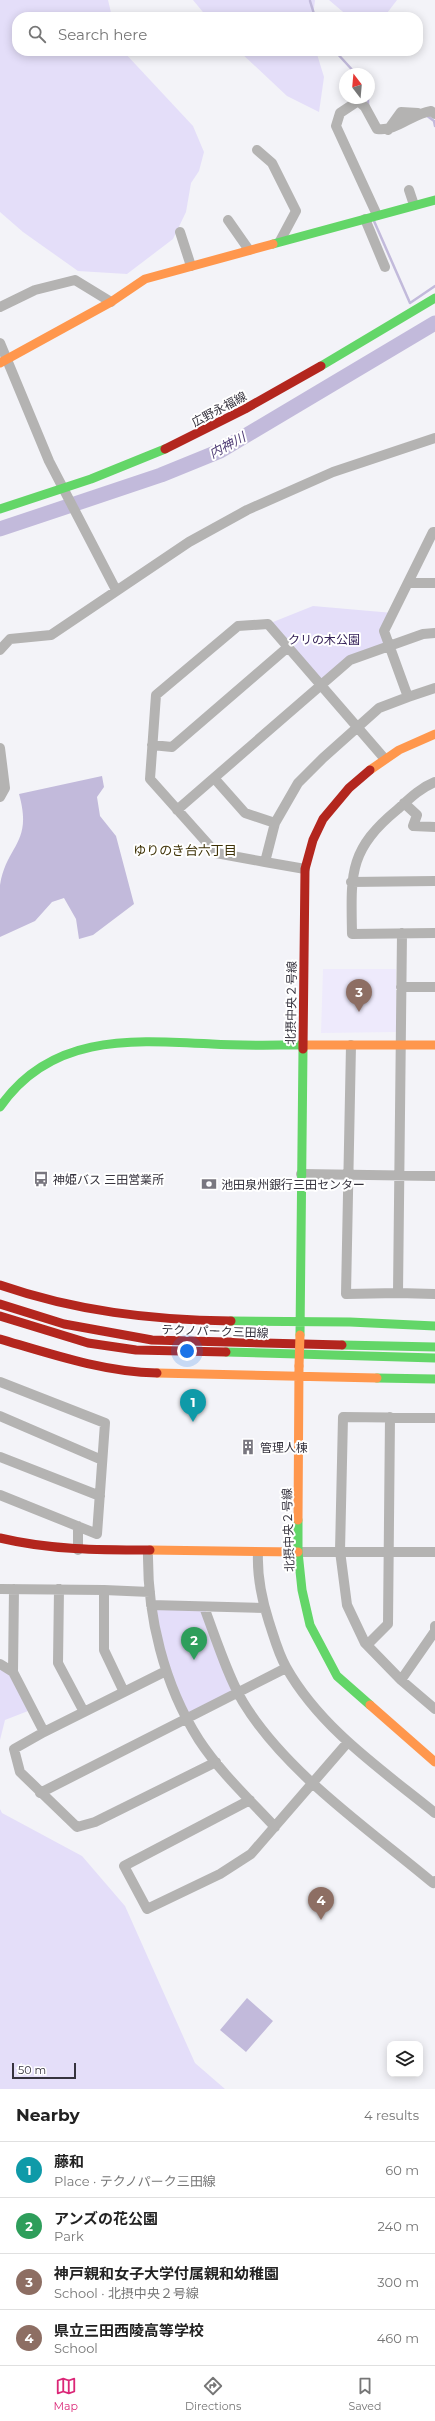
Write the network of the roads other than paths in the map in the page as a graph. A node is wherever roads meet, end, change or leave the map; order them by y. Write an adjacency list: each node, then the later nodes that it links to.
1 (435, 114): 6 (street)
2 (257, 150): 10 (street)
3 (409, 190): 5 (street)
4 (435, 200): 5 (street)
5 (414, 205): 6 (street)
6 (377, 215): 7 (street)
7 (365, 219): 10 (street); 13 (street)
8 (228, 220): 11 (street)
9 (180, 232): 12 (street)
10 (280, 241): 11 (street)
11 (249, 250): 12 (street)
12 (191, 266): 15 (street)
13 (385, 267)
14 (435, 298): 20 (street, 広野永福線)
15 (111, 302): 16 (street); 18 (street)
16 (0, 307)
17 (0, 343): 18 (street)
18 (4, 361): 20 (street)
19 (435, 438): 25 (street)
20 (64, 489): 21 (street, 広野永福線); 25 (street)
21 (0, 509)
22 (435, 532): 23 (street)
23 (408, 583): 24 (street); 27 (street)
24 (435, 583)
25 (116, 590): 29 (street)
26 (435, 633): 27 (street)
27 (390, 646): 30 (street); 32 (street)
28 (288, 647): 30 (street); 35 (street); 35 (street)
29 (0, 650)
30 (320, 685): 33 (street); 38 (street)
31 (435, 688): 32 (street)
32 (408, 697): 33 (street)
33 (357, 728): 37 (street); 43 (street)
34 (435, 734): 37 (street, 北摂中央２号線)
35 (152, 745): 42 (street)
36 (0, 748): 40 (street)
37 (384, 758): 46 (street, 北摂中央２号線)
38 (214, 778): 42 (street); 43 (street)
39 (435, 782): 41 (street)
40 (0, 797)
41 (404, 803): 44 (street); 48 (street)
42 (177, 810): 45 (street)
43 (275, 823): 45 (street)
44 (435, 827)
45 (265, 862): 46 (street)
46 (305, 869): 56 (street, 北摂中央２号線)
47 (435, 881): 48 (street)
48 (351, 882): 49 (street)
49 (402, 933): 50 (street); 51 (street)
50 (435, 933)
51 (401, 987): 52 (street); 54 (street)
52 (435, 987)
53 (351, 1045): 54 (street); 56 (street); 59 (street)
54 (401, 1045): 55 (street); 60 (street)
55 (435, 1045)
56 (302, 1046): 57 (street); 58 (street, 北摂中央２号線)
57 (0, 1107)
58 (301, 1174): 59 (street); 67 (street, 北摂中央２号線)
59 (347, 1175): 60 (street); 63 (street)
60 (398, 1176): 61 (street); 63 (street)
61 (435, 1176)
62 (0, 1285): 67 (street)
63 (398, 1293): 64 (street)
64 (435, 1294)
65 (0, 1304): 70 (street, テクノパーク三田線)
66 (0, 1316): 71 (street, テクノパーク三田線)
67 (301, 1321): 68 (street); 72 (street, 北摂中央２号線, bridge)
68 (435, 1326)
69 (0, 1339): 72 (street)
70 (435, 1347)
71 (435, 1358)
72 (299, 1377): 73 (street); 87 (street, 北摂中央２号線)
73 (435, 1379)
74 (0, 1382): 79 (street)
75 (0, 1416): 79 (street)
76 (390, 1417): 77 (street); 86 (street); 88 (street)
77 (435, 1418)
78 (0, 1456): 81 (street)
79 (102, 1460): 81 (street)
80 (0, 1495): 82 (street)
81 (100, 1496): 82 (street)
82 (78, 1526): 84 (street)
83 (0, 1538): 84 (street)
84 (78, 1550): 85 (street)
85 (148, 1551): 90 (street); 95 (street)
86 (340, 1551): 87 (street); 88 (street); 100 (street)
87 (298, 1552): 90 (street); 114 (street, 北摂中央２号線)
88 (389, 1552): 89 (street); 100 (street)
89 (435, 1552)
90 (258, 1553): 98 (street)
91 (0, 1589): 92 (street)
92 (14, 1589): 93 (street); 104 (street)
93 (59, 1589): 94 (street); 109 (street)
94 (104, 1590): 95 (street); 106 (street)
95 (150, 1592): 96 (street)
96 (151, 1605): 97 (street); 103 (street)
97 (204, 1607): 98 (street); 107 (street)
98 (265, 1608): 102 (street)
99 (435, 1626): 105 (street)
100 (368, 1645): 105 (street)
101 (0, 1664): 104 (street)
102 (286, 1668): 107 (street); 112 (street)
103 (166, 1671): 106 (street); 110 (street)
104 (13, 1672): 111 (street)
105 (401, 1680): 108 (street)
106 (124, 1692): 109 (street)
107 (239, 1692): 110 (street); 115 (street)
108 (435, 1709)
109 (84, 1712): 111 (street)
110 (187, 1719): 113 (street); 116 (street)
111 (44, 1732): 116 (street)
112 (348, 1742): 115 (street); 118 (street)
113 (216, 1762): 116 (street); 117 (street)
114 (435, 1762)
115 (314, 1784): 119 (street); 120 (street)
116 (40, 1793)
117 (250, 1800): 119 (street); 119 (street)
118 (435, 1813)
119 (275, 1827)
120 (434, 1883)

